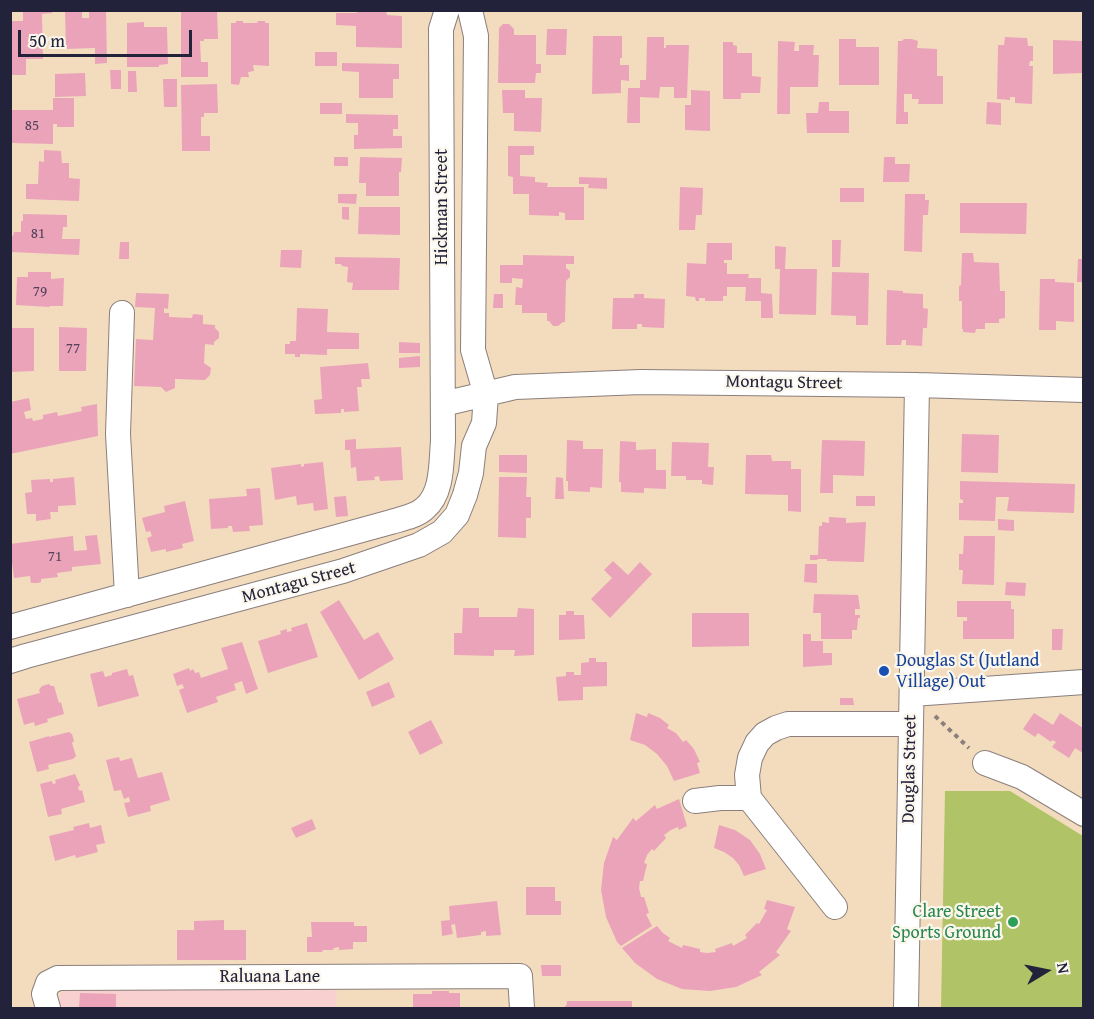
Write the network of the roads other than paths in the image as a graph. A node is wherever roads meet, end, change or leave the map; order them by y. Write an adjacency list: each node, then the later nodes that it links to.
1 (447, 10): 7 (street, Hickman Street)
2 (470, 10): 6 (street, Hickman Street)
3 (122, 313): 8 (street)
4 (917, 385): 5 (street, Montagu Street); 6 (street, Montagu Street); 12 (street, Douglas Street)
5 (1083, 390)
6 (486, 395): 7 (street, Montagu Street); 10 (street, Montagu Street)
7 (443, 404): 8 (street, Montagu Street)
8 (127, 595): 9 (street, Montagu Street)
9 (10, 627)
10 (10, 662)
11 (1083, 682): 12 (street)
12 (912, 694): 13 (street, Douglas Street)
13 (910, 724): 15 (street); 21 (street, Douglas Street)
14 (985, 763): 17 (street)
15 (749, 798): 16 (street); 18 (street)
16 (695, 801)
17 (1083, 814)
18 (835, 907)
19 (48, 1008): 20 (street, Raluana Lane)
20 (522, 1008)
21 (906, 1008)

